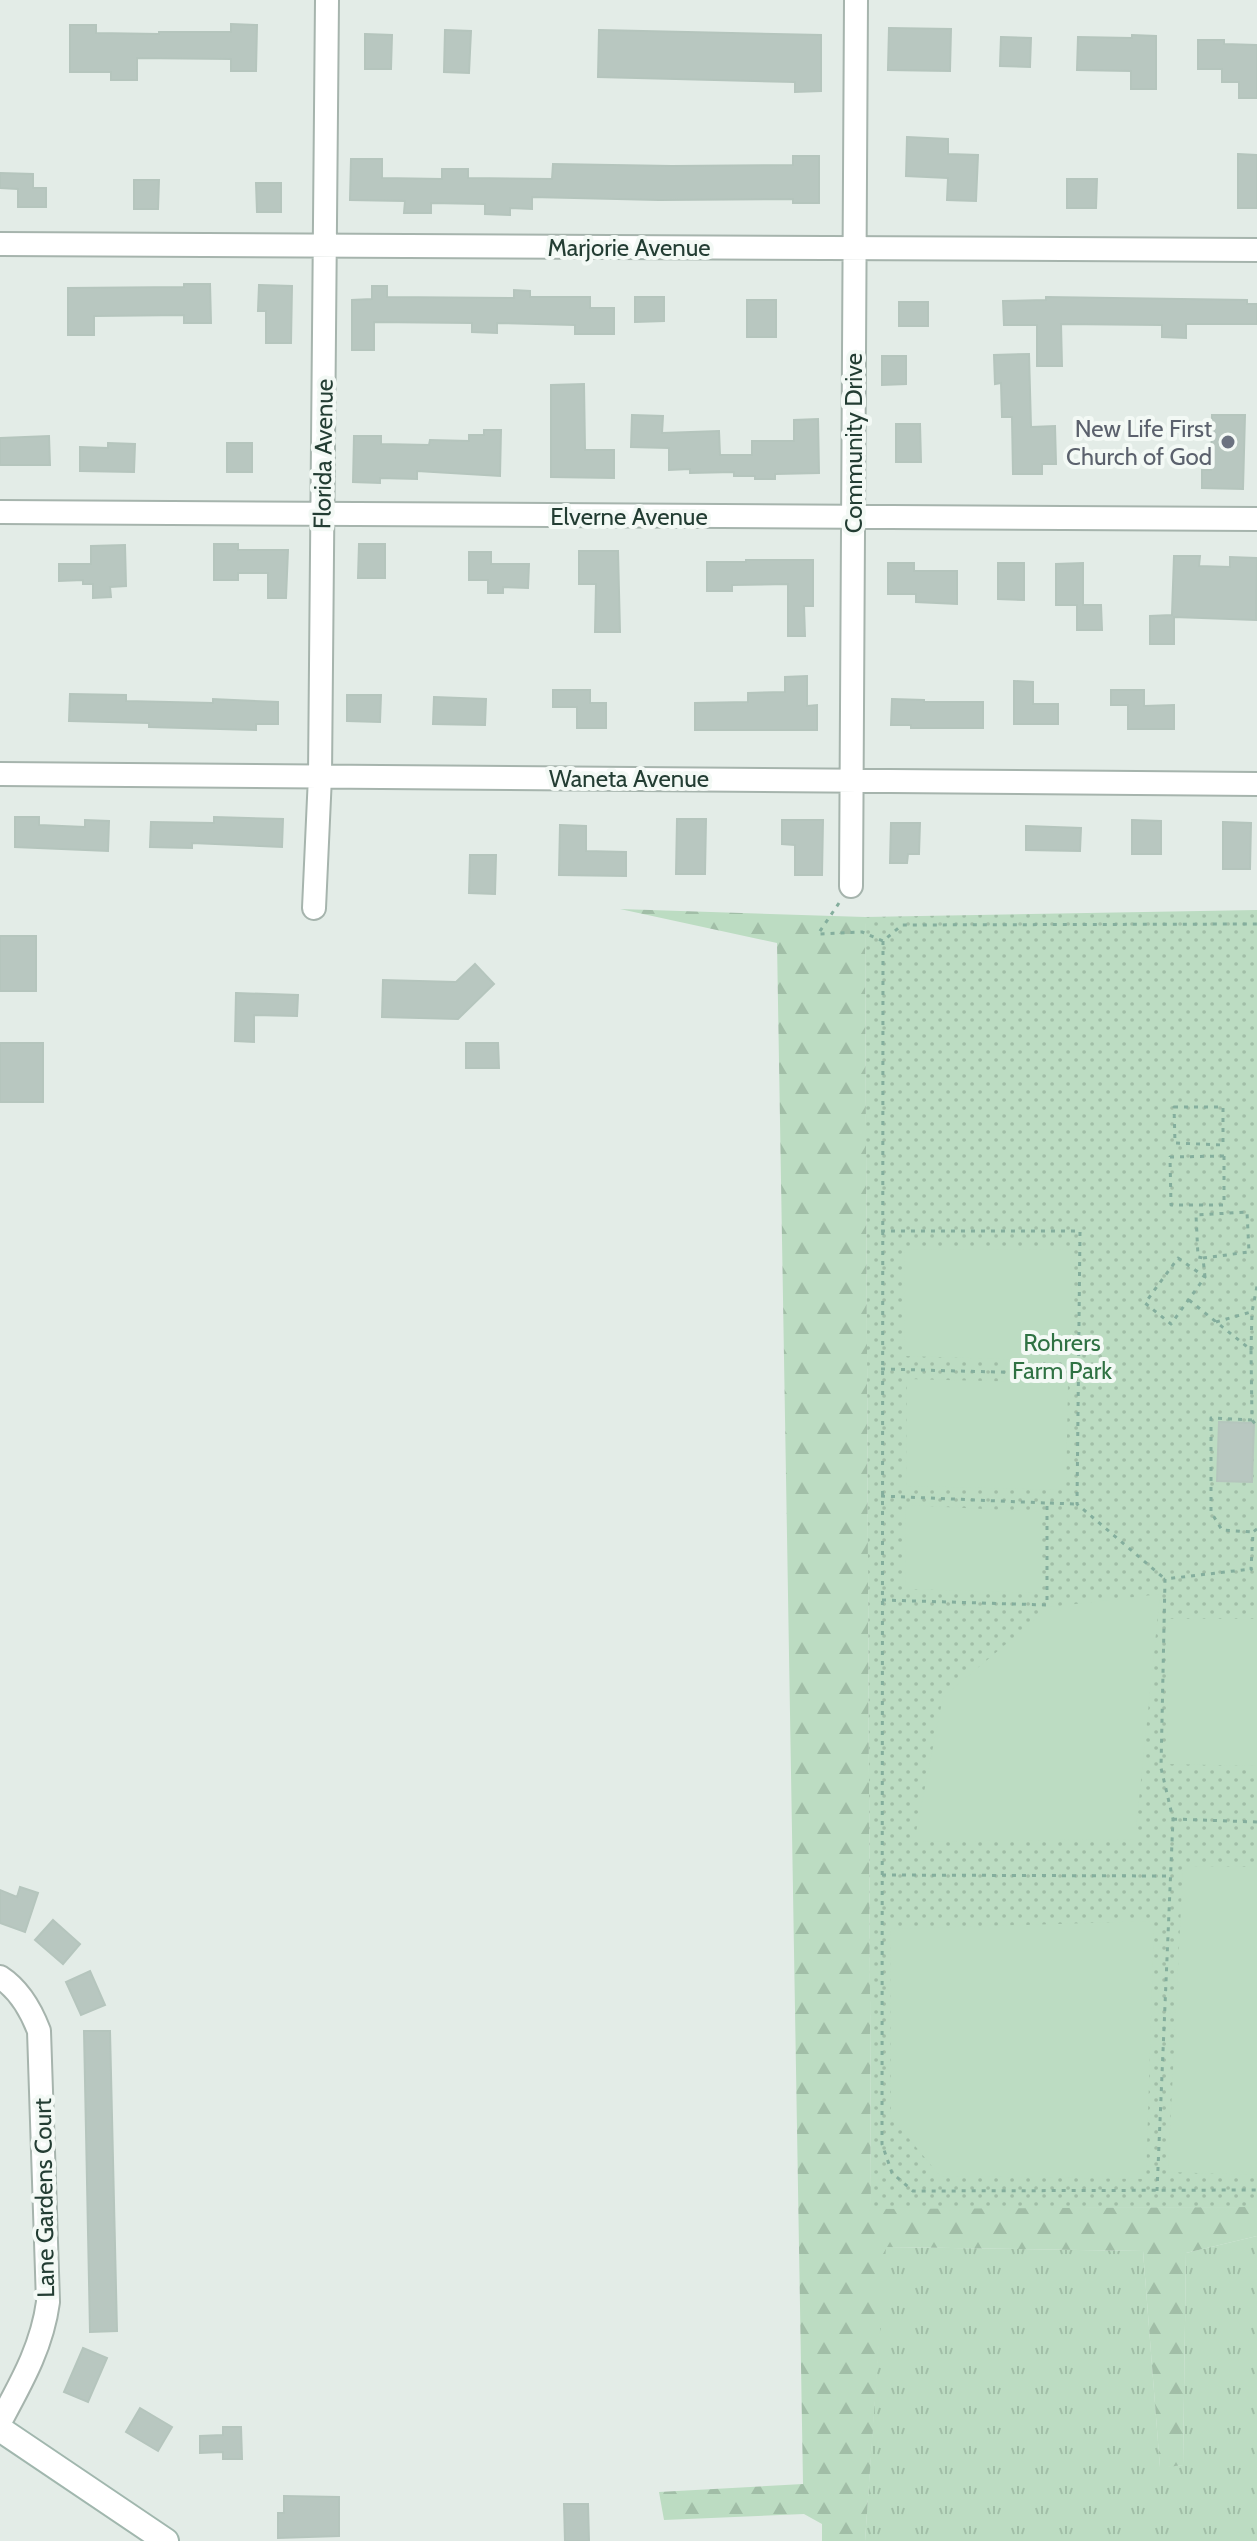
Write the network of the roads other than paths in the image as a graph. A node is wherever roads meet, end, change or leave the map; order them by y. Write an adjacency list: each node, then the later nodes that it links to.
1 (327, 0): 4 (street, Florida Avenue)
2 (856, 0): 5 (street, Community Drive)
3 (0, 244): 4 (street, Marjorie Avenue)
4 (325, 246): 5 (street, Marjorie Avenue); 8 (street, Florida Avenue)
5 (854, 248): 6 (street, Marjorie Avenue); 9 (street, Community Drive)
6 (1257, 250)
7 (0, 512): 8 (street, Elverne Avenue)
8 (322, 514): 9 (street, Elverne Avenue); 12 (street, Florida Avenue)
9 (853, 517): 10 (street, Elverne Avenue); 13 (street, Community Drive)
10 (1257, 519)
11 (0, 774): 12 (street, Waneta Avenue)
12 (320, 776): 13 (street, Waneta Avenue); 16 (street, Florida Avenue)
13 (851, 780): 14 (street, Waneta Avenue); 15 (street, Community Drive)
14 (1257, 784)
15 (851, 886)
16 (314, 908)
17 (0, 1977): 18 (street, Lane Gardens Court)
18 (0, 2422)
19 (0, 2429): 20 (main road)
20 (166, 2541)

